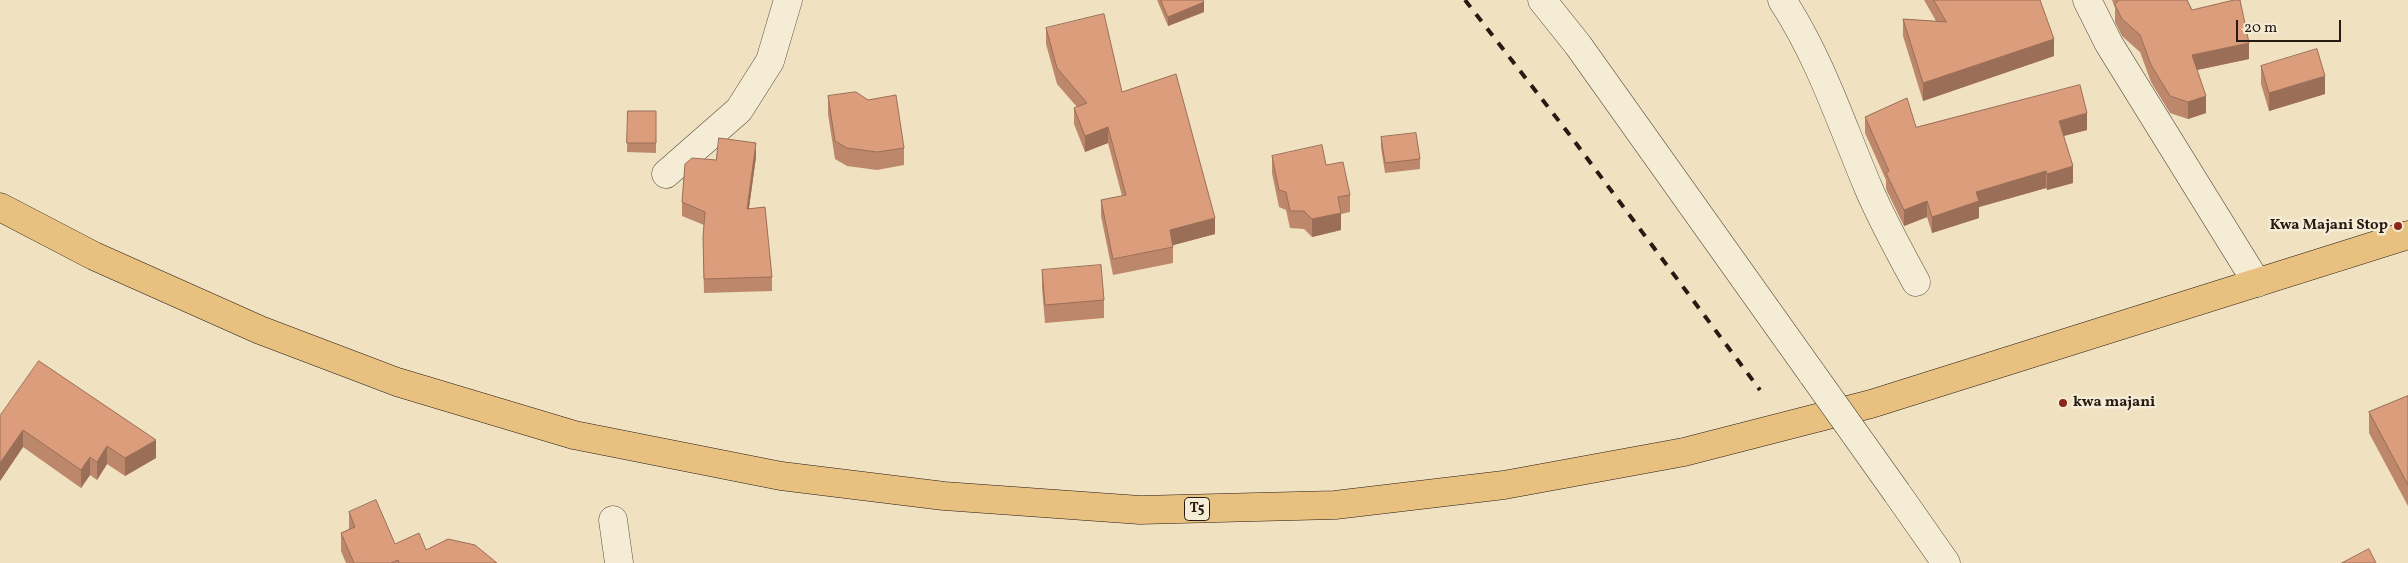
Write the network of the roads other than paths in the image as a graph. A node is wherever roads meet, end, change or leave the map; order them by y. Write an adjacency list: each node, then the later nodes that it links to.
1 (788, 0): 5 (street)
2 (1542, 0): 12 (street, bridge)
3 (1782, 0): 8 (street)
4 (2087, 0): 9 (street)
5 (666, 174)
6 (0, 207): 9 (highway, T5)
7 (2408, 235): 9 (highway, T5)
8 (1916, 282)
9 (2257, 283)
10 (613, 520): 11 (street)
11 (619, 563)
12 (1946, 563)

